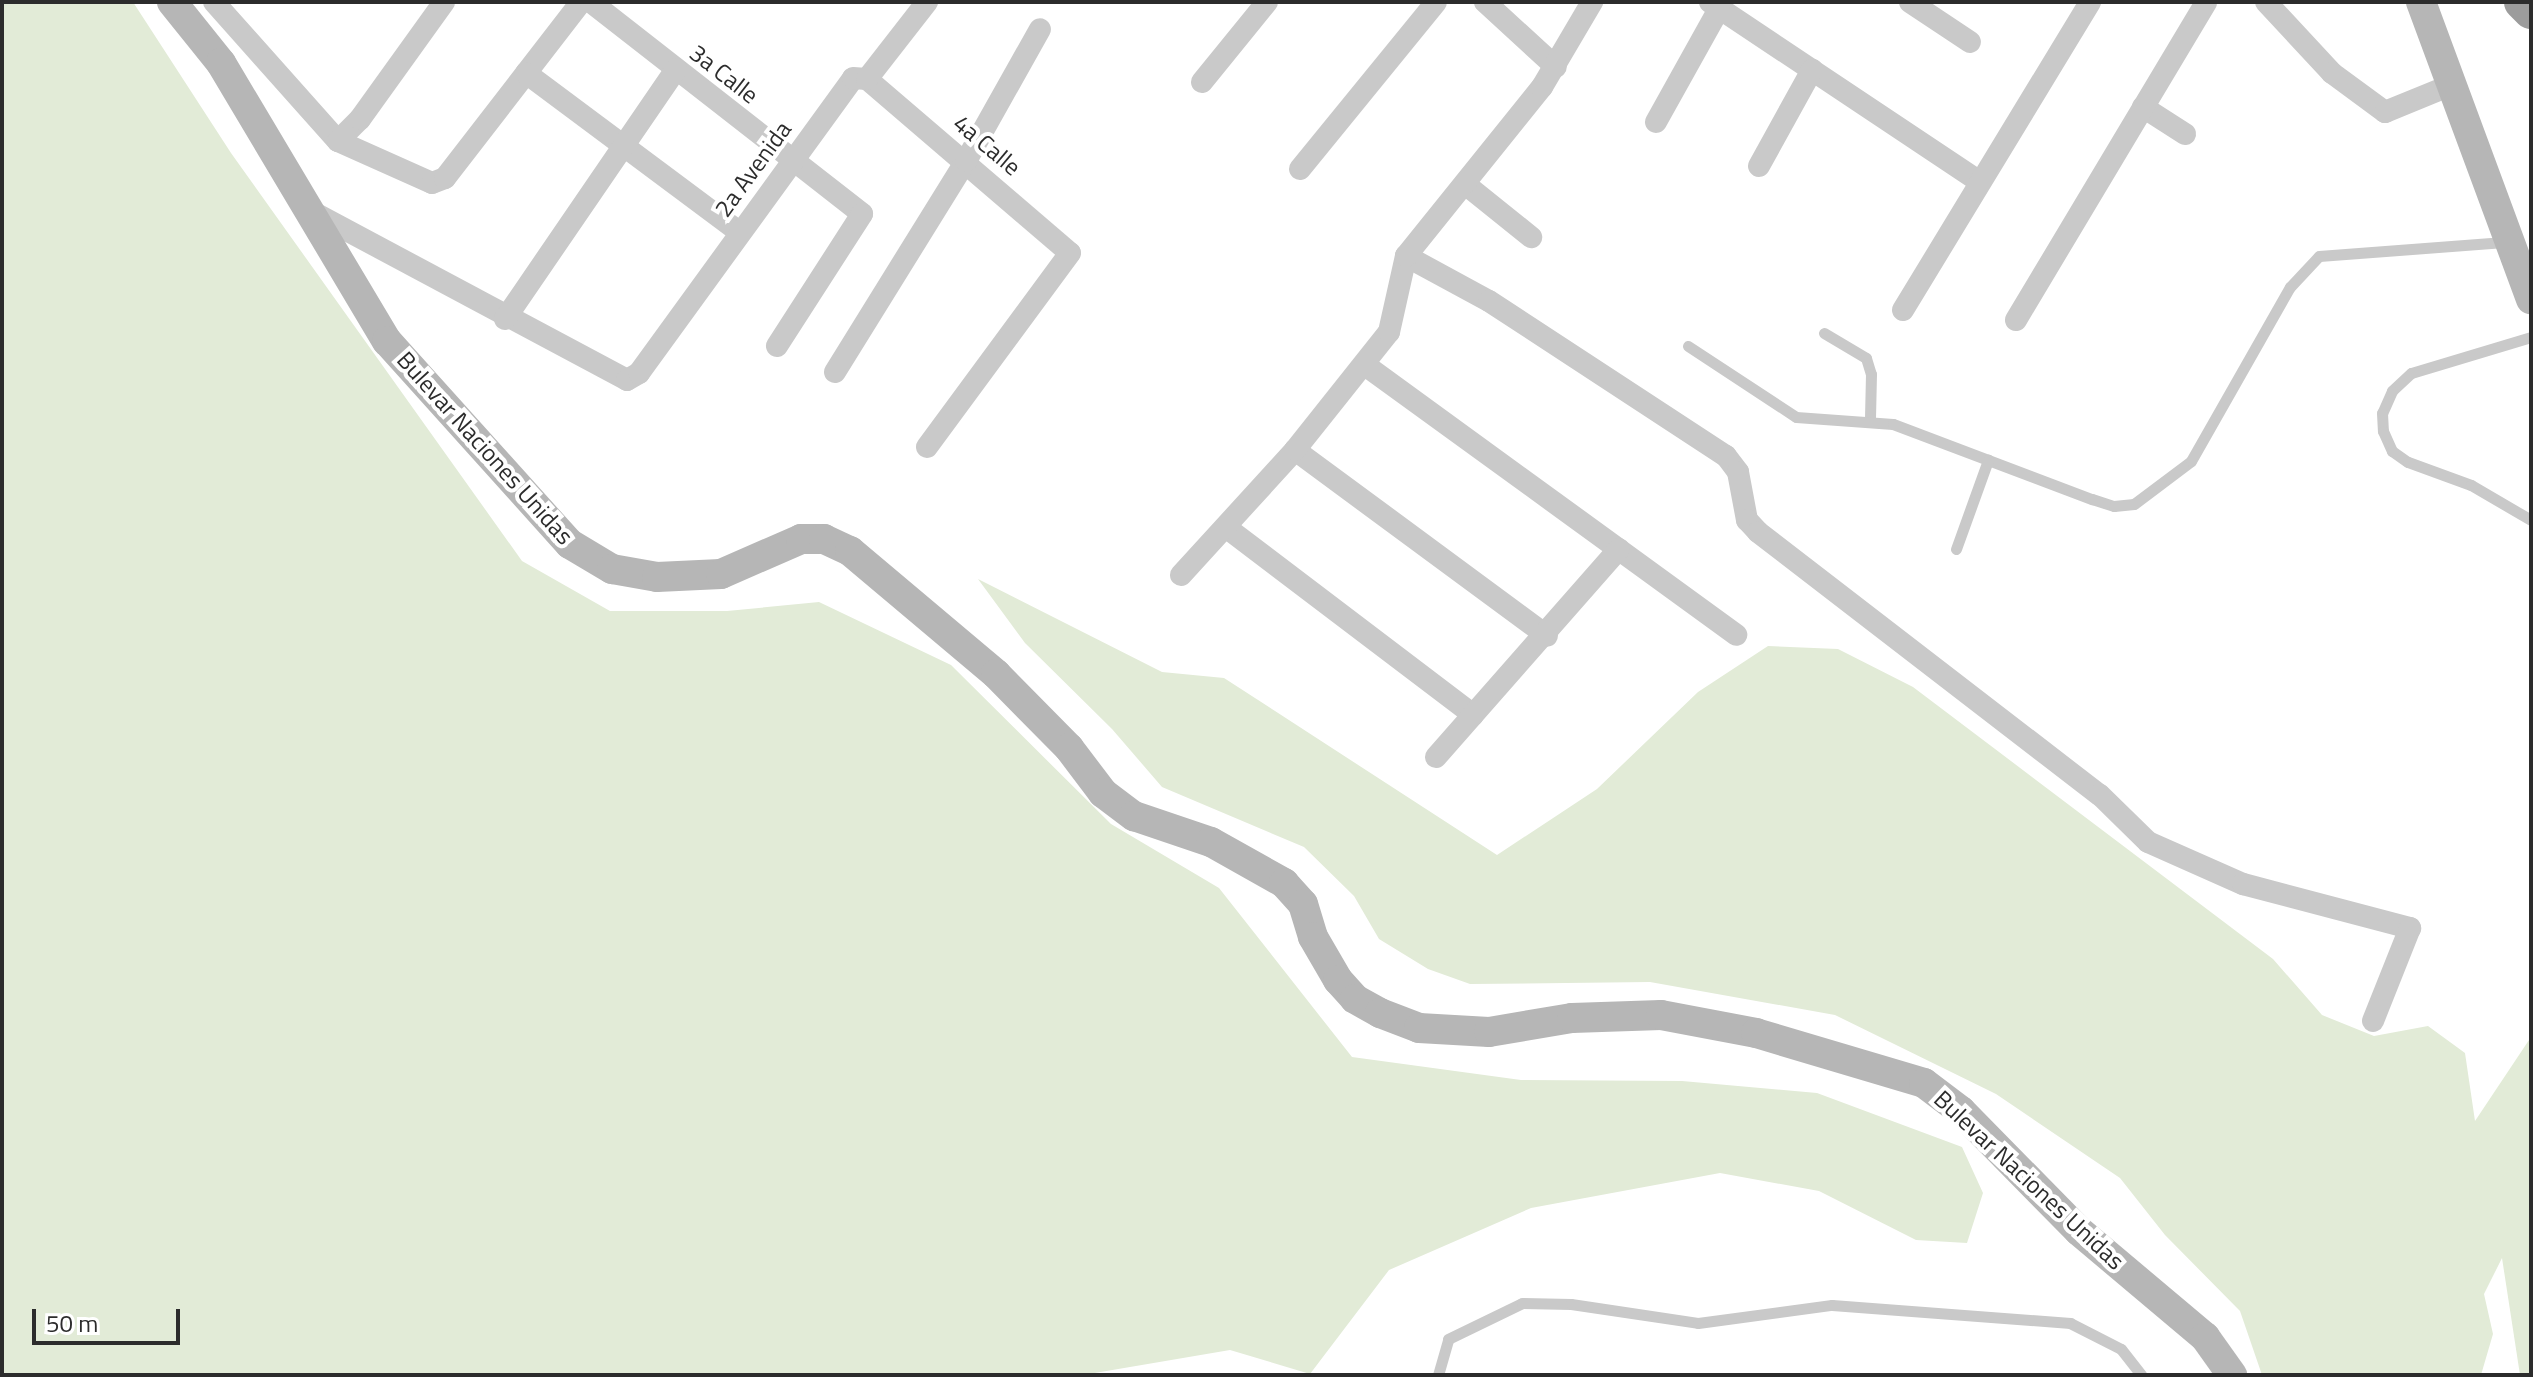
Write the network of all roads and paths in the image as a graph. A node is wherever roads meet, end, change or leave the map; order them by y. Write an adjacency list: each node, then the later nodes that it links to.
1 (172, 2): 39 (main road, Bulevar Naciones Unidas)
2 (214, 2): 31 (street)
3 (444, 2): 31 (street)
4 (581, 2): 24 (street)
5 (591, 2): 22 (street, 3a Calle)
6 (927, 2): 25 (street, 2a Avenida)
7 (1267, 2): 26 (street)
8 (1436, 2): 36 (street)
9 (1485, 2): 21 (street)
10 (1592, 2): 21 (street)
11 (1910, 2): 20 (street)
12 (2090, 2): 37 (street)
13 (2206, 2): 28 (street)
14 (2266, 2): 27 (street)
15 (2421, 2): 27 (main road)
16 (2522, 2): 18 (highway)
17 (1714, 5): 23 (street); 29 (street)
18 (2531, 11)
19 (1040, 29): 34 (street)
20 (1970, 42)
21 (1556, 67): 38 (street)
22 (676, 69): 32 (street); 33 (street, 3a Calle)
23 (1812, 70): 35 (street); 37 (street)
24 (526, 73): 31 (street); 32 (street)
25 (867, 79): 33 (street, 2a Avenida); 34 (street, 4a Calle)
26 (1202, 82)
27 (2451, 85): 42 (main road)
28 (2143, 107): 30 (street); 47 (street)
29 (1656, 122)
30 (2185, 134)
31 (338, 141)
32 (626, 143): 40 (street); 46 (street)
33 (792, 161): 40 (street, 2a Avenida); 50 (street, 3a Calle)
34 (966, 161): 53 (street); 55 (street, 4a Calle)
35 (1759, 166)
36 (1300, 169)
37 (1978, 181): 45 (street)
38 (1465, 184): 41 (street); 43 (street)
39 (304, 207): 46 (street); 70 (main road, Bulevar Naciones Unidas)
40 (739, 232): 46 (street, 2a Avenida)
41 (1531, 237)
42 (2508, 242): 44 (main road); 57 (lane)
43 (1406, 256): 52 (street); 67 (street)
44 (2531, 299)
45 (1903, 310)
46 (505, 319)
47 (2016, 320)
48 (1824, 333): 54 (lane)
49 (2531, 337): 58 (lane)
50 (777, 346)
51 (1688, 346): 54 (lane)
52 (1365, 365): 56 (street); 60 (street)
53 (835, 372)
54 (1870, 419): 57 (lane)
55 (927, 447)
56 (1295, 450): 59 (street); 64 (street)
57 (1988, 460): 61 (lane)
58 (2531, 520)
59 (1227, 528): 62 (street); 65 (street)
60 (1619, 549): 63 (street); 64 (street)
61 (1956, 549)
62 (1181, 575)
63 (1736, 635)
64 (1547, 636): 65 (street)
65 (1473, 715): 66 (street)
66 (1436, 757)
67 (2373, 1021)
68 (1438, 1375): 69 (lane)
69 (2141, 1375)
70 (2232, 1375)

